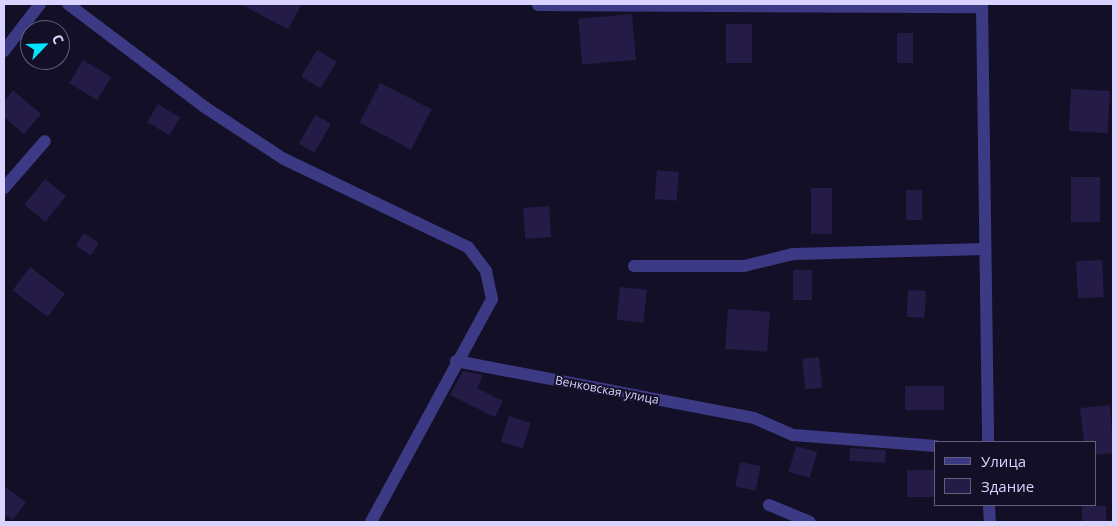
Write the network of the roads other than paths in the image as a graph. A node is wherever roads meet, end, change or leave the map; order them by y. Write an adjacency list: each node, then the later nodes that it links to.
1 (40, 4): 6 (street)
2 (68, 4): 11 (street)
3 (538, 5): 4 (street)
4 (787, 5): 5 (street)
5 (982, 5): 9 (street)
6 (4, 51)
7 (45, 141): 8 (street)
8 (4, 188)
9 (984, 249): 10 (street); 12 (street)
10 (634, 266)
11 (456, 361): 13 (street, Венковская улица); 16 (street)
12 (988, 441)
13 (934, 446)
14 (770, 506): 17 (street)
15 (989, 506): 18 (street)
16 (371, 522)
17 (810, 522)
18 (990, 522)

